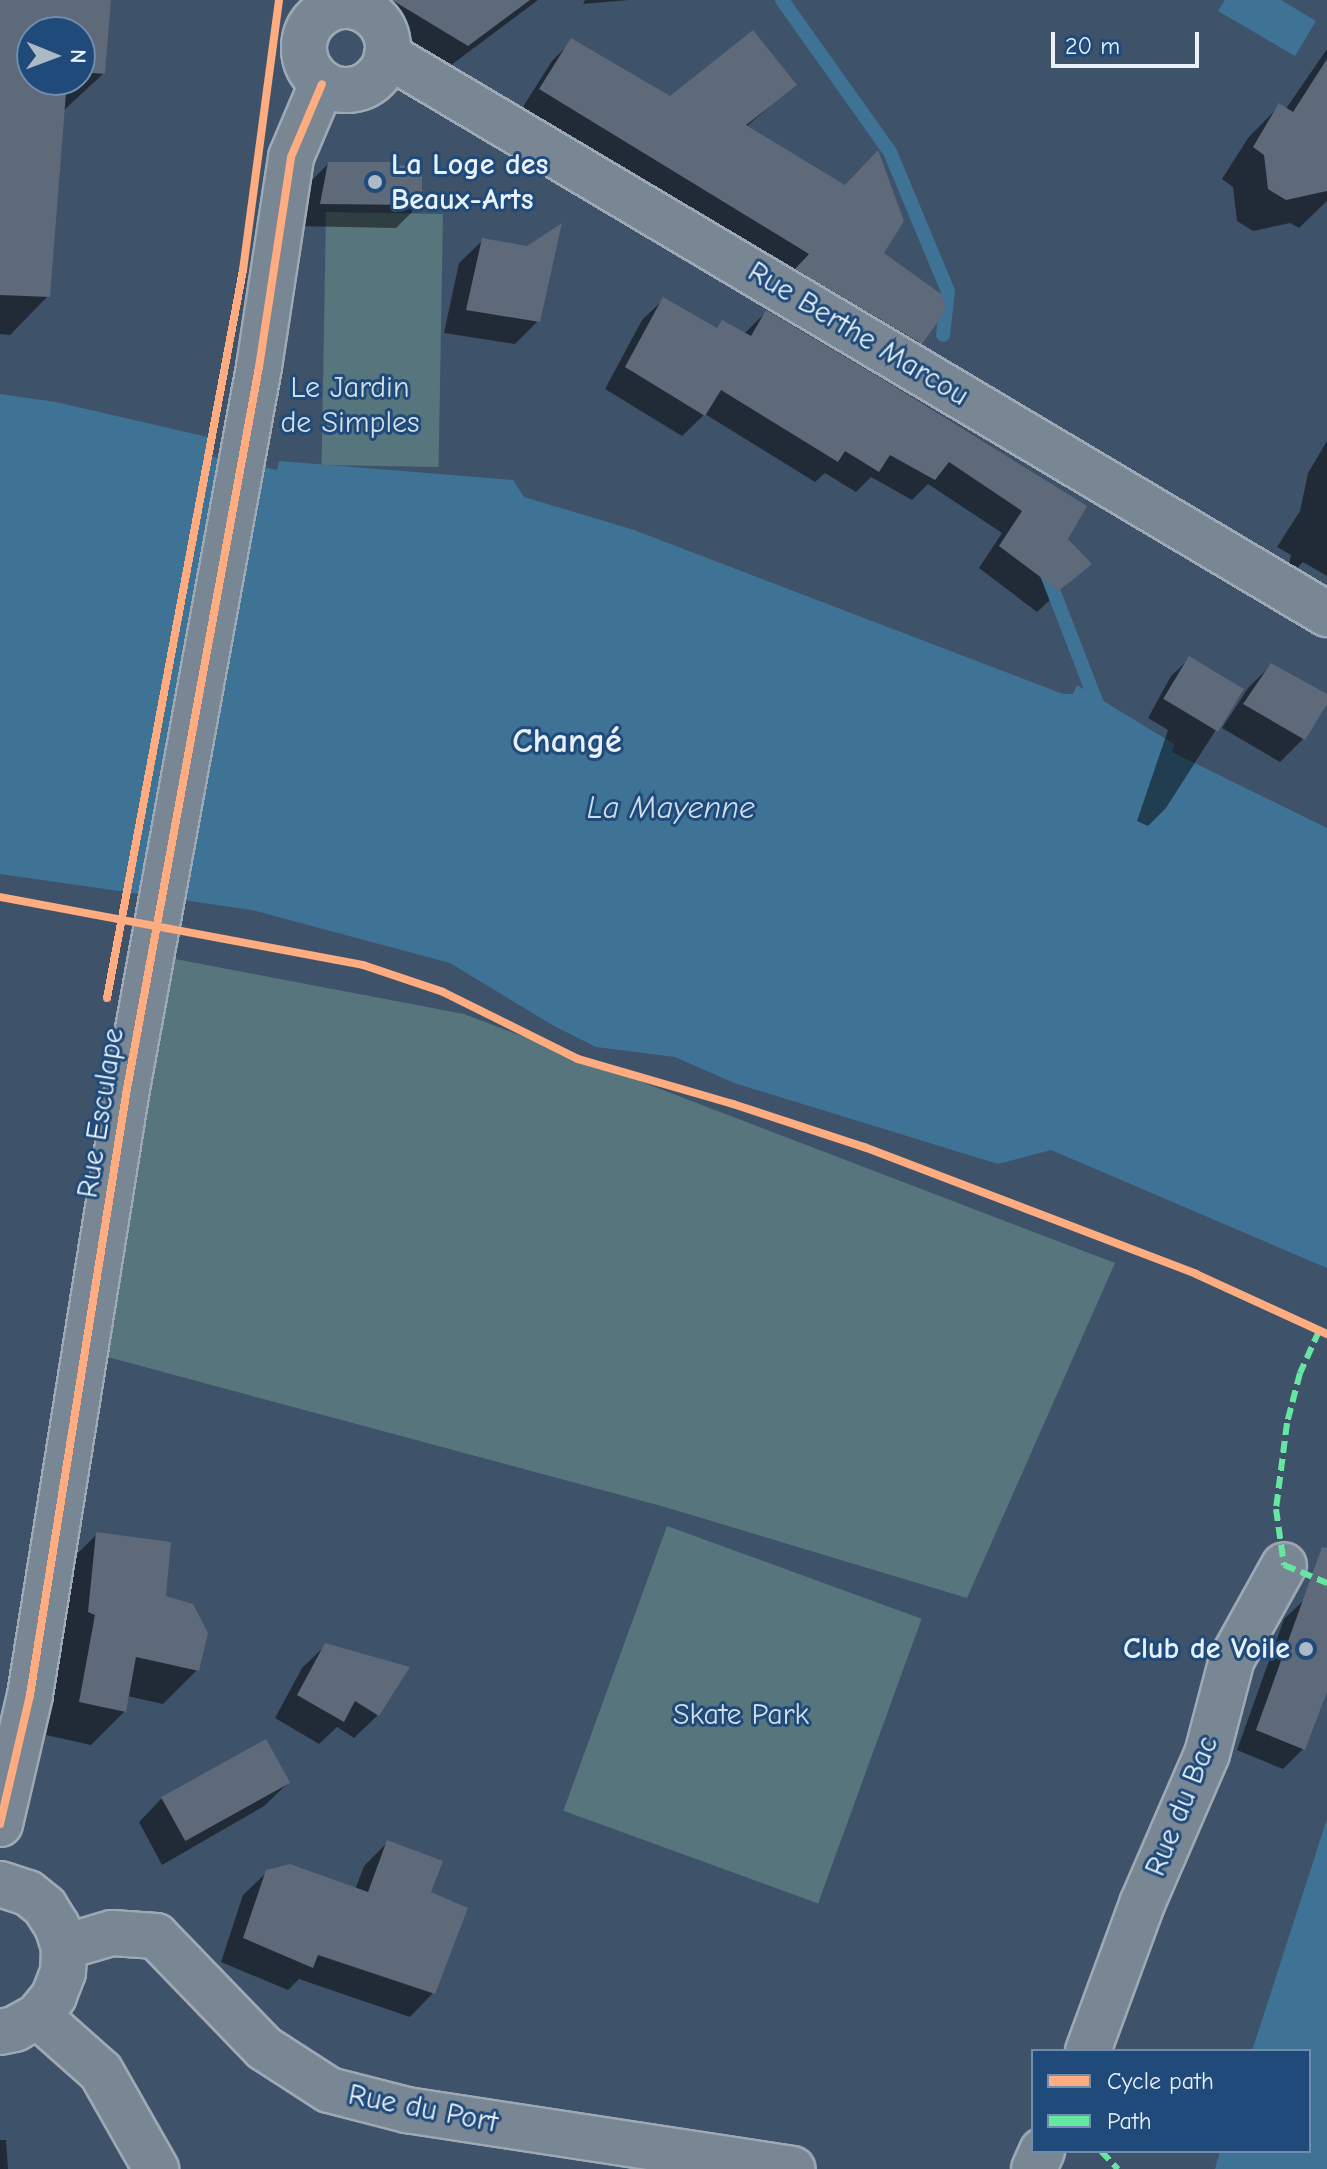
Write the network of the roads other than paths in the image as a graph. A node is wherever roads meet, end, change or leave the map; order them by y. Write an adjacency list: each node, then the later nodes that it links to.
1 (330, 4): 2 (street); 3 (street)
2 (387, 55): 3 (street); 4 (street, Rue Berthe Marcou)
3 (322, 84): 6 (street, Rue Esculape)
4 (1327, 614)
5 (1284, 1565): 10 (street, Rue du Bac)
6 (0, 1824)
7 (0, 1884): 8 (street)
8 (64, 1947): 9 (street); 12 (street, Rue du Port)
9 (19, 2024): 11 (street)
10 (1089, 2049)
11 (156, 2169)
12 (793, 2169)

